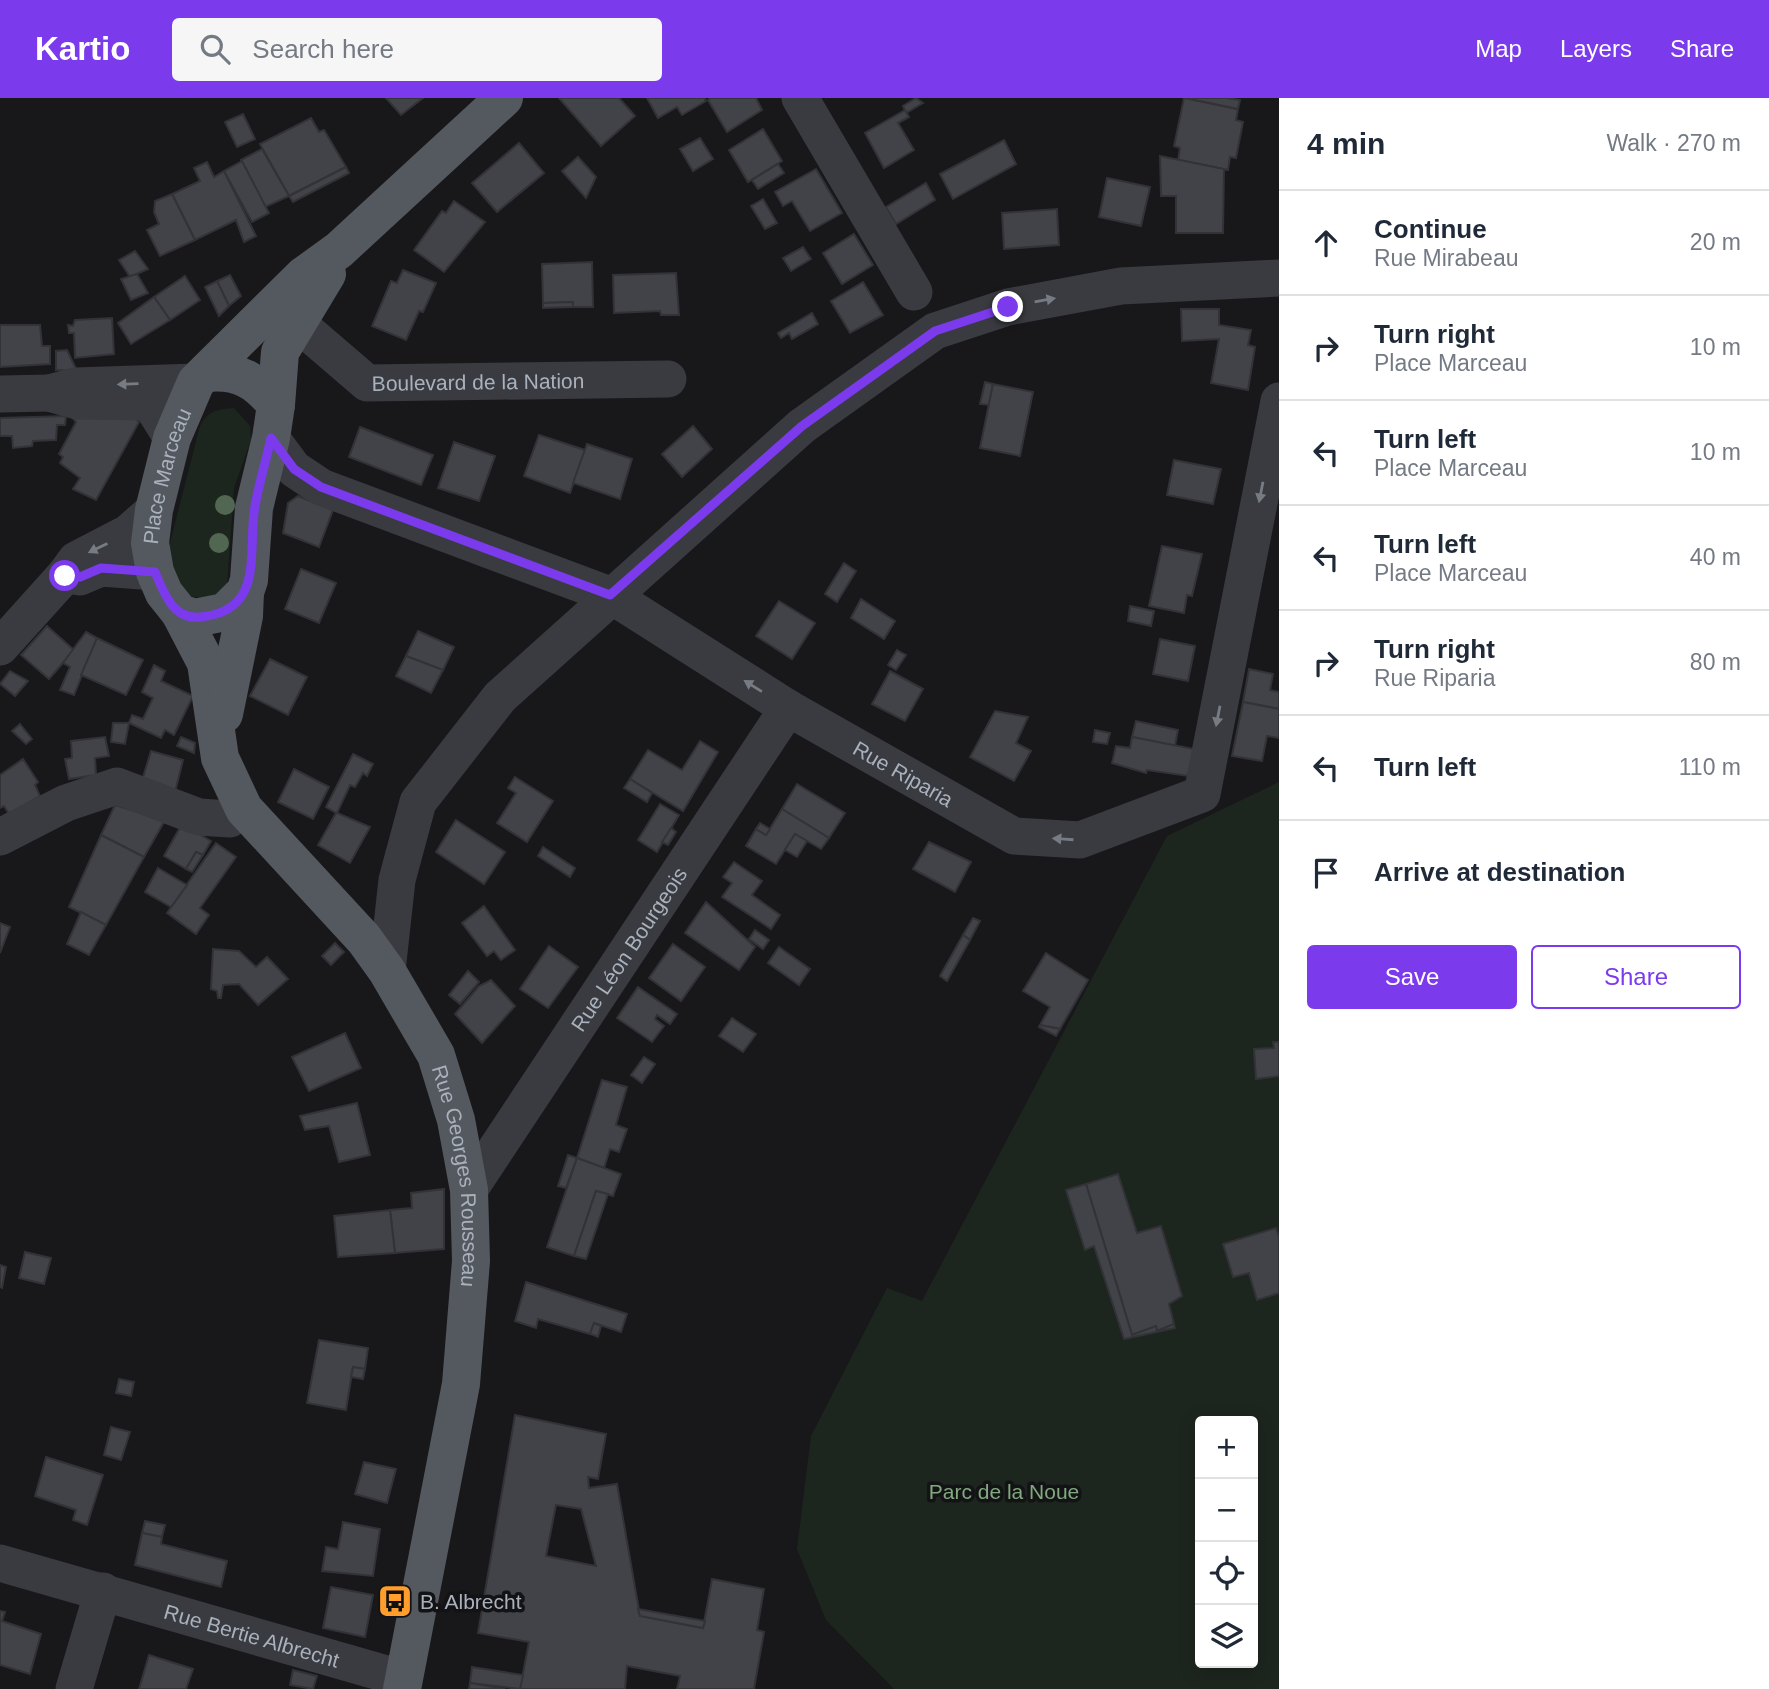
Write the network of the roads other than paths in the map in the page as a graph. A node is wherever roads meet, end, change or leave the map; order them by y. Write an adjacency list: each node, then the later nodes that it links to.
1 (504, 98): 5 (main road)
2 (800, 98): 4 (street)
3 (1279, 278): 17 (street, one-way to 3)
4 (914, 292)
5 (284, 314): 6 (main road); 7 (street, Boulevard de la Nation); 11 (main road)
6 (202, 377): 8 (street, one-way to 8); 11 (main road); 12 (main road, Place Marceau)
7 (668, 379)
8 (49, 393): 9 (street); 12 (street)
9 (0, 394)
10 (1279, 401): 20 (street, Rue Riparia, one-way to 20)
11 (273, 422): 16 (main road); 17 (street, Rue Riparia)
12 (172, 438): 13 (main road, Place Marceau)
13 (154, 510): 14 (main road, Place Marceau); 15 (street, one-way to 15)
14 (155, 572): 15 (street); 18 (main road, Place Marceau)
15 (65, 576): 19 (street)
16 (246, 592): 18 (main road); 21 (main road)
17 (610, 595): 20 (street, Rue Riparia, one-way to 17); 24 (street)
18 (180, 613): 21 (main road, Place Marceau)
19 (0, 647)
20 (788, 708): 25 (street, Rue Léon Bourgeois)
21 (216, 732): 22 (main road, Rue Georges Rousseau)
22 (244, 809): 23 (street); 24 (main road, Rue Georges Rousseau)
23 (0, 837)
24 (387, 971): 25 (main road, Rue Georges Rousseau)
25 (469, 1190): 28 (main road, Rue Georges Rousseau)
26 (0, 1563): 27 (street, Rue Bertie Albrecht)
27 (103, 1591): 28 (street, Rue Bertie Albrecht); 29 (street)
28 (403, 1684)
29 (75, 1689)

